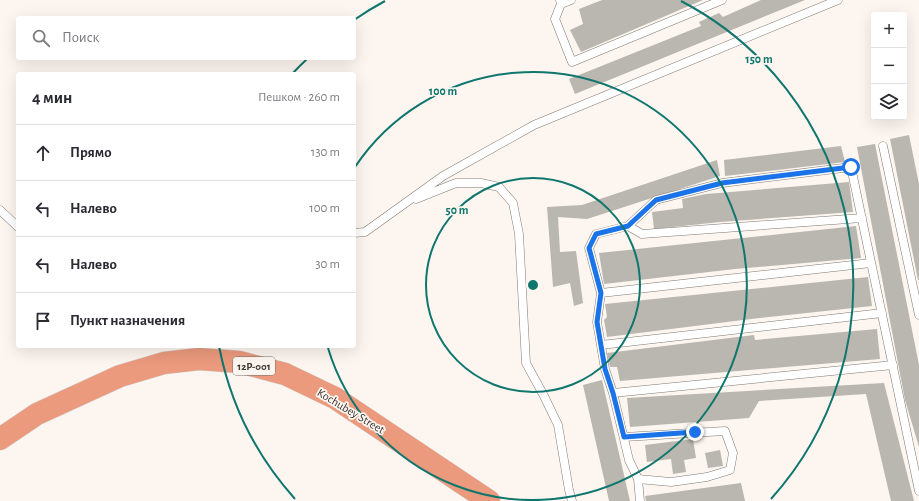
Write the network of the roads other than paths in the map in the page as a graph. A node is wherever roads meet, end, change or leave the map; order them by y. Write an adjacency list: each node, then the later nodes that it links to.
1 (571, 0): 4 (lane)
2 (722, 0): 4 (lane)
3 (838, 0): 10 (lane)
4 (560, 2)
5 (883, 146): 15 (lane)
6 (0, 210): 8 (lane)
7 (862, 218): 9 (lane); 9 (lane); 12 (lane)
8 (16, 225)
9 (628, 226): 13 (lane)
10 (365, 232): 11 (lane); 25 (lane)
11 (356, 234)
12 (871, 263): 13 (lane); 14 (lane)
13 (601, 293): 16 (lane)
14 (882, 313): 16 (lane); 17 (lane)
15 (919, 315)
16 (601, 345): 18 (lane)
17 (893, 365): 18 (lane); 22 (lane)
18 (613, 393): 19 (lane)
19 (624, 437): 21 (lane); 21 (lane)
20 (0, 439): 24 (main road, Kochubey Street / 12Р-001)
21 (638, 479): 26 (lane)
22 (918, 480): 23 (lane)
23 (919, 491)
24 (489, 501)
25 (572, 501)
26 (640, 501)

